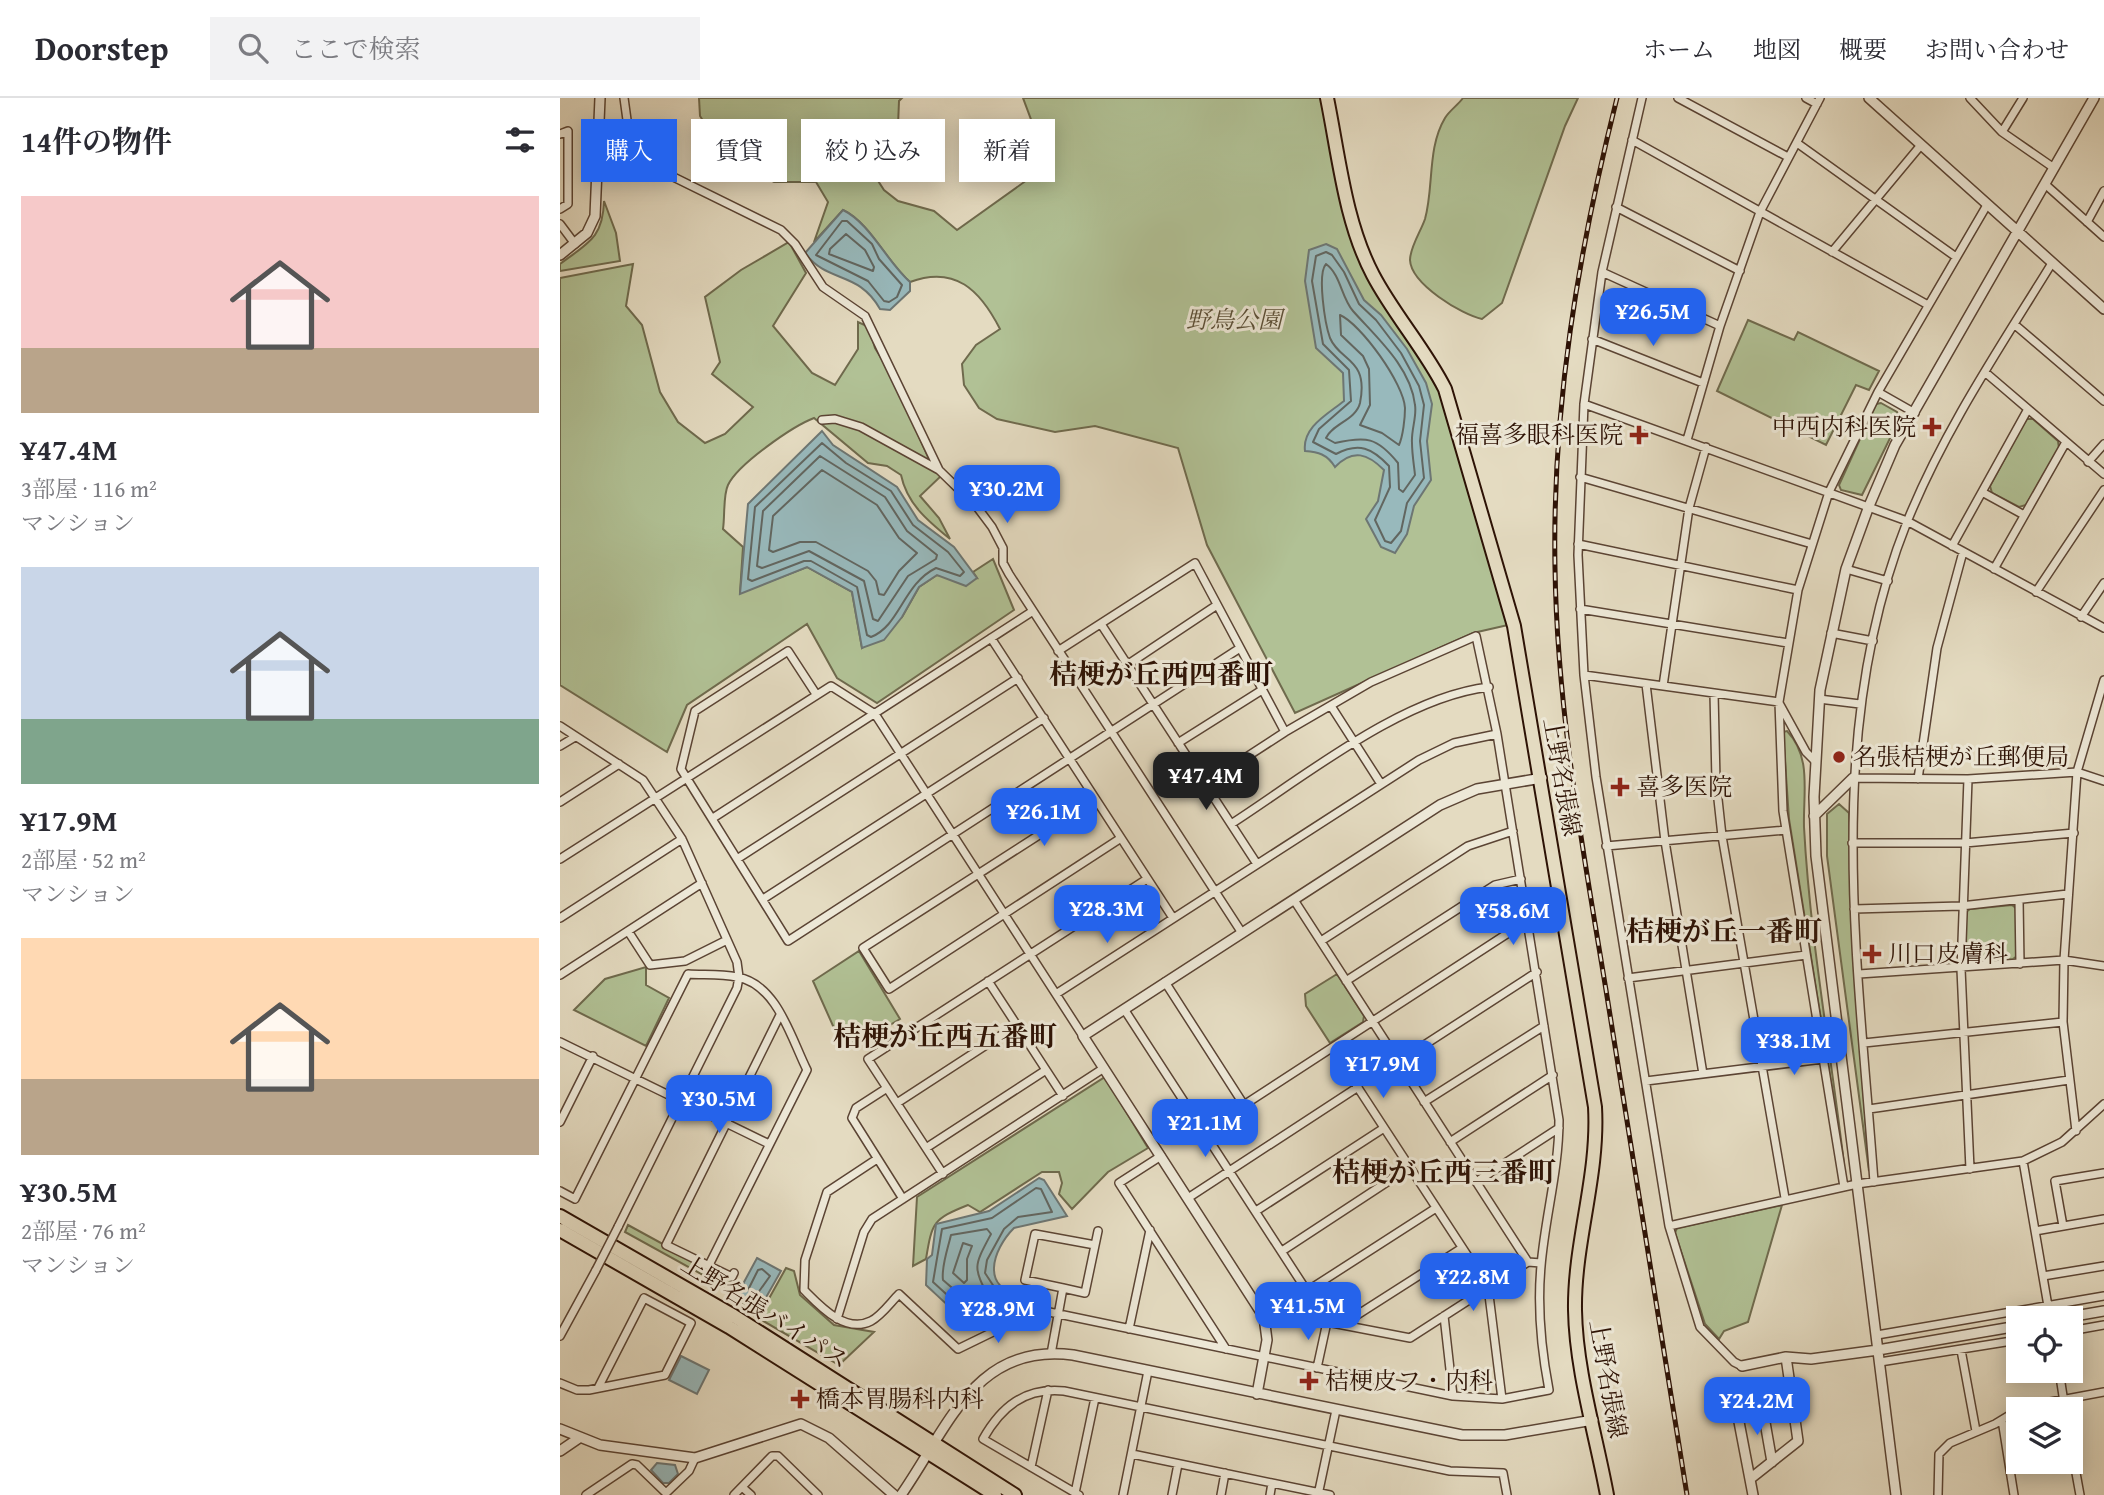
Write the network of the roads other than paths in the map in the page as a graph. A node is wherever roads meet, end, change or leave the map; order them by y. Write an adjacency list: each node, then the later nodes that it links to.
1 (600, 98): 30 (street)
2 (625, 98): 55 (street)
3 (1327, 98): 120 (main road, 上野名張線)
4 (1642, 98): 14 (street)
5 (1678, 98): 17 (street)
6 (1806, 98): 11 (street)
7 (1870, 98): 16 (street)
8 (1970, 98): 12 (street)
9 (2023, 98): 12 (street)
10 (2094, 98): 18 (street)
11 (1818, 101): 15 (street)
12 (2002, 132): 18 (street)
13 (560, 134): 24 (street)
14 (1632, 140): 23 (street); 25 (street)
15 (1797, 142): 17 (street); 21 (street)
16 (1921, 145): 21 (street); 22 (street)
17 (1788, 157): 25 (street)
18 (2054, 168): 19 (street)
19 (2046, 185): 26 (street); 28 (street)
20 (2104, 191): 26 (street)
21 (1876, 199): 31 (street); 33 (street)
22 (1987, 205): 28 (street); 33 (street)
23 (1616, 206): 35 (street); 36 (street)
24 (560, 209)
25 (1760, 212): 31 (street); 35 (street)
26 (2087, 222): 29 (street)
27 (560, 225): 30 (street)
28 (2017, 232): 34 (street); 48 (street)
29 (2104, 237)
30 (575, 244): 32 (street)
31 (1832, 252): 37 (street)
32 (560, 255)
33 (1956, 257): 37 (street)
34 (2052, 263): 38 (street); 39 (street)
35 (1740, 271): 40 (street)
36 (1602, 272): 40 (street); 41 (street)
37 (1928, 305): 44 (street)
38 (2104, 309)
39 (2014, 324): 42 (street); 45 (street)
40 (1720, 327): 43 (street)
41 (1592, 338): 43 (street); 46 (street)
42 (1986, 373): 47 (street); 64 (street)
43 (1703, 383): 50 (street)
44 (1878, 392): 48 (street); 59 (street)
45 (2104, 401)
46 (1584, 404): 50 (street); 57 (street)
47 (2028, 409): 51 (street); 60 (street)
48 (1915, 413): 61 (street)
49 (822, 420): 55 (street)
50 (1687, 440): 53 (street)
51 (2066, 442): 54 (street); 63 (street)
52 (2104, 444): 54 (street)
53 (1706, 447): 59 (street); 62 (street)
54 (2088, 462): 56 (street)
55 (939, 470): 78 (street)
56 (2104, 474)
57 (1580, 477): 62 (street); 65 (street)
58 (2104, 490): 75 (street)
59 (1829, 492): 61 (street); 66 (street)
60 (1982, 492): 63 (street); 67 (street)
61 (1869, 506): 64 (street); 70 (street)
62 (1689, 508): 66 (street); 69 (street)
63 (2024, 515): 71 (street)
64 (1908, 521): 67 (street); 72 (street)
65 (1578, 544): 69 (street); 77 (street)
66 (1812, 544): 74 (street)
67 (1952, 546): 68 (street)
68 (1962, 552): 71 (street); 122 (street)
69 (1681, 566): 74 (street); 81 (street)
70 (1846, 569): 72 (street); 83 (street)
71 (1994, 569): 75 (street)
72 (1888, 581): 85 (street)
73 (2104, 583): 79 (street)
74 (1798, 590): 86 (street)
75 (2036, 592): 79 (street)
76 (1217, 605): 80 (street); 87 (street); 89 (street)
77 (1580, 609): 81 (street); 90 (street)
78 (1033, 611): 84 (street); 88 (street)
79 (2081, 617): 82 (street)
80 (1101, 624): 88 (street); 89 (street)
81 (1673, 624): 86 (street); 94 (street)
82 (2104, 628)
83 (1831, 633): 85 (street); 99 (street)
84 (992, 638): 91 (street); 104 (street)
85 (1872, 641): 102 (street)
86 (1788, 643): 100 (street)
87 (1240, 648): 96 (street); 101 (street)
88 (1058, 651): 107 (street)
89 (1127, 664): 101 (street)
90 (1584, 675): 93 (street); 145 (street)
91 (1018, 678): 105 (street); 114 (street)
92 (2104, 680): 118 (street)
93 (1646, 684): 94 (street); 142 (street)
94 (1663, 686): 97 (street)
95 (1489, 687): 103 (street); 109 (street); 112 (street)
96 (1262, 690): 108 (street); 111 (street)
97 (1714, 693): 100 (street); 139 (street)
98 (816, 694): 104 (street); 119 (street); 119 (street)
99 (1819, 699): 102 (street); 116 (street)
100 (1779, 702): 116 (street); 135 (street)
101 (1152, 704): 107 (street); 111 (street)
102 (1860, 704): 121 (street)
103 (1331, 706): 108 (street); 112 (street)
104 (875, 714): 114 (street); 133 (street)
105 (1044, 718): 115 (street); 128 (street)
106 (560, 726): 110 (street)
107 (1111, 732): 115 (street); 153 (street)
108 (1284, 732): 126 (street)
109 (1497, 734): 125 (street); 127 (street)
110 (575, 737): 113 (street); 117 (street)
111 (1178, 743): 126 (street)
112 (1355, 744): 127 (street); 134 (street)
113 (560, 746)
114 (900, 754): 128 (street); 147 (street)
115 (1069, 758): 130 (street); 138 (street)
116 (1815, 761): 132 (street)
117 (619, 764): 129 (street); 131 (street)
118 (2077, 772): 123 (street); 124 (street); 137 (street)
119 (687, 778): 129 (street); 133 (street)
120 (1542, 778): 125 (street); 305 (main road, 上野名張線)
121 (1853, 778): 122 (street); 132 (street); 143 (street)
122 (1917, 779): 123 (street)
123 (1968, 779): 144 (street)
124 (2104, 781)
125 (1505, 783): 136 (street); 156 (street)
126 (1205, 784): 134 (street)
127 (1381, 784): 148 (street)
128 (926, 793): 138 (street); 155 (street)
129 (655, 797): 141 (street); 146 (street)
130 (1095, 799): 140 (street); 149 (street)
131 (560, 802)
132 (1814, 816): 236 (street)
133 (713, 818): 147 (street)
134 (1231, 824): 148 (street)
135 (1786, 830): 139 (street); 169 (street)
136 (1513, 831): 151 (street); 167 (street)
137 (2074, 833): 144 (street); 154 (street)
138 (952, 834): 149 (street); 155 (street)
139 (1722, 836): 142 (street); 171 (street)
140 (1121, 838): 150 (street); 160 (street)
141 (682, 839): 152 (street); 161 (street)
142 (1665, 841): 145 (street); 176 (street)
143 (1852, 843): 144 (street); 159 (street)
144 (1965, 843): 158 (street)
145 (1606, 846): 180 (street)
146 (560, 859)
147 (737, 859): 155 (street)
148 (1257, 864): 153 (street)
149 (978, 874): 160 (street); 160 (street)
150 (1147, 879): 162 (street); 168 (street)
151 (1521, 880): 163 (street); 182 (street)
152 (702, 883): 164 (street); 166 (street)
153 (1215, 891): 162 (street); 165 (street)
154 (2068, 894): 157 (street); 170 (street)
155 (763, 900)
156 (1294, 900): 165 (street); 167 (street)
157 (2019, 900): 158 (street); 172 (street)
158 (1961, 906): 159 (street); 174 (street)
159 (1854, 909): 177 (street)
160 (1004, 914): 168 (street)
161 (560, 918)
162 (1173, 918): 184 (street)
163 (1529, 923): 175 (street); 187 (street)
164 (628, 931): 166 (street); 178 (street)
165 (1242, 933): 183 (street)
166 (727, 940): 179 (street)
167 (1321, 942): 182 (street)
168 (1030, 954): 181 (street); 184 (street)
169 (1807, 956): 171 (street); 197 (street)
170 (2064, 960): 172 (street); 173 (street); 188 (street)
171 (1744, 964): 176 (street); 199 (street)
172 (2020, 964): 174 (street)
173 (2104, 966)
174 (1961, 969): 177 (street); 191 (street)
175 (1536, 972): 190 (street); 198 (street)
176 (1687, 972): 180 (street); 202 (street)
177 (1859, 974): 194 (street)
178 (560, 975)
179 (739, 977): 186 (street); 204 (street); 211 (street)
180 (1628, 978): 206 (street)
181 (988, 981): 189 (street); 208 (street)
182 (1346, 981): 187 (street)
183 (1165, 982): 185 (street); 215 (street)
184 (1056, 994): 192 (street)
185 (1125, 1009): 192 (street); 221 (street)
186 (780, 1016): 218 (street); 224 (street)
187 (1373, 1021): 195 (street); 198 (street)
188 (2063, 1022): 191 (street); 205 (street)
189 (1017, 1025): 201 (street); 213 (street)
190 (1544, 1026): 203 (street); 212 (street)
191 (1964, 1034): 194 (street); 210 (street)
192 (1083, 1036): 200 (street)
193 (560, 1042): 196 (street)
194 (1864, 1043): 216 (street)
195 (1332, 1048): 207 (street); 215 (street)
196 (593, 1056): 204 (street); 217 (street)
197 (1824, 1059): 199 (street); 237 (street)
198 (1398, 1062): 212 (street)
199 (1762, 1067): 202 (street); 240 (street)
200 (1104, 1068): 209 (street); 226 (street)
201 (1046, 1070): 209 (street); 225 (street)
202 (1703, 1074): 206 (street)
203 (1553, 1075): 220 (street); 223 (street)
204 (636, 1078): 211 (street); 238 (street)
205 (2069, 1080): 210 (street); 222 (street)
206 (1646, 1081): 246 (street)
207 (1358, 1087): 219 (street); 231 (street)
208 (887, 1088): 213 (street); 227 (street)
209 (1063, 1096): 233 (street)
210 (1968, 1096): 216 (street); 230 (street)
211 (681, 1100): 218 (street); 279 (street, bridge)
212 (1424, 1102): 223 (street)
213 (897, 1103): 225 (street)
214 (2104, 1104): 222 (street)
215 (1244, 1105): 221 (street)
216 (1869, 1109): 235 (street)
217 (560, 1122)
218 (726, 1123): 224 (street); 257 (street)
219 (1384, 1128): 229 (street); 243 (street)
220 (1559, 1128): 234 (street); 256 (street)
221 (1204, 1131): 231 (street)
222 (2076, 1131): 228 (street)
223 (1450, 1142): 234 (street)
224 (769, 1144): 257 (street)
225 (926, 1148): 233 (street)
226 (1161, 1156): 239 (street); 249 (street)
227 (877, 1160): 241 (street); 271 (street)
228 (2023, 1161): 230 (street); 251 (street)
229 (1410, 1167): 242 (street); 254 (street)
230 (1970, 1169): 235 (street)
231 (1230, 1171): 239 (street); 243 (street)
232 (2104, 1173): 247 (street)
233 (943, 1174): 241 (street)
234 (1476, 1182): 255 (street)
235 (1874, 1182): 236 (street)
236 (1857, 1184): 237 (street); 278 (street)
237 (1844, 1187): 240 (street)
238 (560, 1191)
239 (1188, 1198): 286 (street)
240 (1785, 1198): 246 (street)
241 (903, 1199): 271 (street)
242 (1436, 1208): 253 (street); 263 (street)
243 (1256, 1211): 254 (street)
244 (560, 1216): 311 (main road, 上野名張バイパス)
245 (2104, 1219): 247 (street)
246 (1669, 1226): 288 (street)
247 (2063, 1226): 251 (street)
248 (560, 1230): 311 (main road, 上野名張バイパス)
249 (1150, 1230): 276 (street); 281 (street)
250 (1098, 1231): 252 (street)
251 (2035, 1231): 260 (street)
252 (1095, 1245): 262 (street); 262 (street)
253 (1462, 1248): 261 (street); 273 (street)
254 (1282, 1251): 263 (street)
255 (1528, 1262): 256 (street); 261 (street)
256 (1541, 1263): 301 (street)
257 (709, 1265): 259 (street)
258 (2104, 1266): 260 (street)
259 (734, 1273)
260 (2043, 1276): 265 (street)
261 (1488, 1287): 270 (street); 301 (street)
262 (1063, 1288): 268 (street)
263 (1307, 1291): 272 (street)
264 (2104, 1296): 265 (street)
265 (2048, 1306)
266 (2104, 1311): 269 (street)
267 (2006, 1313): 278 (street)
268 (1058, 1315): 271 (street); 276 (street); 284 (street)
269 (2083, 1315)
270 (1444, 1317): 273 (street); 298 (street)
271 (837, 1319)
272 (1327, 1322): 273 (street); 289 (street)
273 (1343, 1324)
274 (2104, 1325): 277 (street)
275 (2006, 1328): 282 (street)
276 (1129, 1329): 281 (street)
277 (2083, 1329)
278 (1877, 1335): 282 (street)
279 (560, 1336)
280 (2006, 1342): 283 (street)
281 (1226, 1349): 286 (street)
282 (1878, 1350): 285 (street); 287 (street)
283 (1961, 1350): 287 (street); 308 (street)
284 (1051, 1353): 290 (street); 311 (street)
285 (1786, 1357): 288 (street); 294 (street)
286 (1265, 1358): 289 (street); 297 (street)
287 (1880, 1362): 342 (street)
288 (1742, 1366)
289 (1317, 1368): 298 (street)
290 (1148, 1371): 297 (street); 302 (street)
291 (560, 1383): 292 (street)
292 (598, 1388): 292 (street)
293 (1048, 1390): 300 (street); 317 (street); 317 (street)
294 (1790, 1390): 295 (street); 315 (street)
295 (1777, 1392): 315 (street); 320 (street)
296 (2104, 1392): 299 (street)
297 (1257, 1394): 303 (street)
298 (1453, 1396): 301 (street)
299 (2075, 1397)
300 (1095, 1398): 302 (street); 324 (street)
301 (1502, 1399)
302 (1142, 1407): 310 (street); 313 (street)
303 (1336, 1410): 305 (street); 310 (street)
304 (2006, 1417): 306 (street)
305 (1593, 1420): 340 (main road, 上野名張線)
306 (2002, 1420): 308 (street); 344 (street)
307 (560, 1429): 309 (street)
308 (1976, 1431): 343 (street)
309 (579, 1438): 312 (street); 314 (street)
310 (1329, 1446): 325 (street); 339 (street)
311 (932, 1449): 331 (street); 332 (main road, 上野名張バイパス); 333 (main road, 上野名張バイパス)
312 (560, 1451)
313 (1132, 1454): 316 (street); 334 (street)
314 (695, 1458): 323 (street); 330 (street)
315 (1772, 1462): 320 (street)
316 (1178, 1464): 318 (street); 335 (street)
317 (1031, 1467): 324 (street)
318 (1225, 1473): 321 (street); 336 (street)
319 (2076, 1474): 345 (street)
320 (1750, 1479): 341 (street)
321 (1272, 1483): 325 (street); 337 (street)
322 (742, 1486): 327 (street); 328 (street); 329 (street)
323 (665, 1494): 326 (street)
324 (1077, 1494)
325 (1318, 1494): 338 (street)
326 (586, 1495)
327 (734, 1495)
328 (751, 1495)
329 (818, 1495)
330 (894, 1495)
331 (901, 1495)
332 (995, 1495)
333 (1015, 1495)
334 (1124, 1495)
335 (1172, 1495)
336 (1221, 1495)
337 (1270, 1495)
338 (1331, 1495)
339 (1507, 1495)
340 (1607, 1495)
341 (1753, 1495)
342 (1896, 1495)
343 (1938, 1495)
344 (2014, 1495)
345 (2080, 1495)

